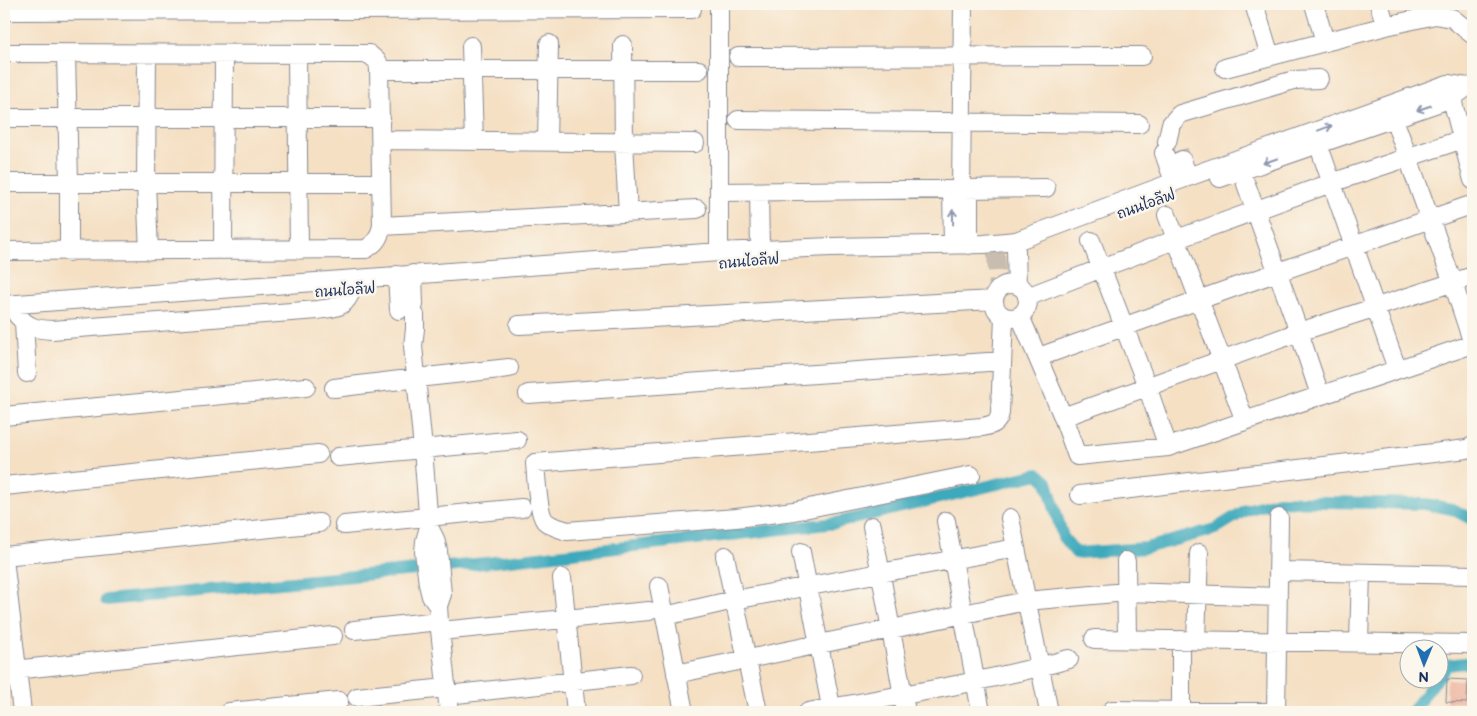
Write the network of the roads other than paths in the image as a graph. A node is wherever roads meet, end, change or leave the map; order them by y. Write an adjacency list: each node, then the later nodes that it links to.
1 (719, 4): 71 (street)
2 (963, 4): 27 (street)
3 (1254, 4): 29 (street)
4 (1314, 4): 18 (street)
5 (1379, 4): 16 (street)
6 (52, 7): 7 (street); 15 (street)
7 (134, 7): 8 (street)
8 (213, 7): 9 (street)
9 (302, 7): 10 (street)
10 (382, 7): 11 (street)
11 (466, 7): 12 (street)
12 (542, 7): 13 (street)
13 (625, 7): 14 (street)
14 (692, 9)
15 (4, 11)
16 (1386, 26): 17 (street); 18 (street)
17 (1473, 35)
18 (1325, 42): 29 (street)
19 (549, 44): 34 (street)
20 (623, 45): 35 (street)
21 (471, 46): 33 (street)
22 (4, 53): 23 (street)
23 (66, 54): 24 (street); 41 (street)
24 (147, 54): 25 (street); 42 (street)
25 (224, 54): 26 (street); 43 (street)
26 (297, 54): 32 (street); 44 (street)
27 (962, 56): 28 (street); 30 (street); 47 (street)
28 (1142, 56)
29 (1270, 56): 31 (street)
30 (738, 57)
31 (1225, 68)
32 (379, 70): 33 (street); 45 (street)
33 (473, 70): 34 (street); 51 (street)
34 (548, 70): 35 (street); 52 (street)
35 (623, 70): 36 (street); 53 (street)
36 (698, 70)
37 (1319, 79): 59 (street)
38 (1470, 87): 39 (street, ถนนไอลีฟ)
39 (1450, 91): 59 (street, ถนนไอลีฟ, one-way to 39); 60 (street); 87 (street, ถนนไอลีฟ, one-way to 87)
40 (4, 118): 41 (street)
41 (66, 118): 42 (street); 62 (street)
42 (148, 118): 43 (street); 63 (street)
43 (223, 118): 44 (street); 64 (street)
44 (298, 118): 45 (street); 65 (street)
45 (381, 118): 50 (street)
46 (738, 120): 47 (street)
47 (962, 124): 48 (street); 70 (street)
48 (1140, 124)
49 (1398, 130): 57 (street)
50 (381, 140): 51 (street); 66 (street)
51 (474, 140): 52 (street)
52 (546, 142): 53 (street)
53 (624, 142): 55 (street); 76 (street)
54 (1451, 142): 57 (street)
55 (695, 143)
56 (1322, 155): 67 (street)
57 (1406, 158): 67 (street); 78 (street)
58 (1182, 160): 59 (street)
59 (1181, 180): 82 (street, ถนนไอลีฟ)
60 (1473, 180)
61 (4, 183): 62 (street)
62 (69, 183): 63 (street); 90 (street)
63 (146, 183): 64 (street); 89 (street)
64 (223, 183): 65 (street); 84 (street)
65 (298, 183): 66 (street); 85 (street)
66 (380, 183): 79 (street)
67 (1332, 183): 75 (street); 83 (street)
68 (1246, 184): 75 (street)
69 (1046, 188): 70 (street)
70 (961, 190): 72 (street); 82 (street)
71 (719, 192): 72 (street); 91 (street)
72 (759, 192): 86 (street)
73 (1468, 206): 78 (street)
74 (697, 209): 76 (street)
75 (1256, 211): 80 (street); 93 (street)
76 (628, 213): 79 (street)
77 (1168, 215): 80 (street)
78 (1430, 220): 83 (street); 96 (street)
79 (382, 226): 85 (street)
80 (1177, 239): 92 (street); 99 (street)
81 (1092, 241): 92 (street)
82 (961, 245): 86 (street, ถนนไอลีฟ)
83 (1354, 245): 93 (street); 100 (street)
84 (223, 250): 85 (street); 89 (street)
85 (299, 250)
86 (760, 250): 91 (street, ถนนไอลีฟ)
87 (1016, 250): 95 (street, ถนนไอลีฟ); 97 (street)
88 (4, 251): 90 (street)
89 (148, 251): 90 (street)
90 (69, 252)
91 (719, 252): 95 (street, ถนนไอลีฟ)
92 (1102, 267): 97 (street); 104 (street)
93 (1278, 273): 99 (street); 105 (street)
94 (1473, 276): 96 (street)
95 (405, 280): 101 (street, ถนนไอลีฟ); 101 (street, ถนนไอลีฟ); 113 (street)
96 (1453, 283): 100 (street); 106 (street)
97 (1022, 291): 98 (street); 102 (street)
98 (994, 300): 102 (street); 103 (street)
99 (1199, 300): 104 (street); 108 (street)
100 (1376, 307): 105 (street); 111 (street)
101 (12, 315): 112 (street)
102 (1012, 316): 107 (street); 109 (street)
103 (519, 325)
104 (1123, 326): 107 (street); 114 (street)
105 (1300, 332): 108 (street); 118 (street)
106 (1473, 344): 111 (street)
107 (1039, 357): 120 (street)
108 (1221, 359): 114 (street); 121 (street)
109 (1002, 361): 117 (street); 128 (street)
110 (509, 368): 113 (street)
111 (1397, 369): 118 (street)
112 (27, 372)
113 (417, 378): 116 (street); 125 (street)
114 (1147, 386): 120 (street); 124 (street)
115 (306, 387): 119 (street)
116 (334, 388)
117 (528, 394)
118 (1320, 395): 121 (street)
119 (4, 416)
120 (1063, 417): 124 (street)
121 (1245, 421): 124 (street)
122 (517, 440): 125 (street)
123 (1473, 446): 130 (street)
124 (1168, 447)
125 (423, 449): 127 (street); 135 (street)
126 (318, 454): 129 (street)
127 (338, 457)
128 (971, 475)
129 (4, 486)
130 (1080, 496)
131 (522, 508): 135 (street)
132 (1010, 518): 139 (street)
133 (1279, 518): 146 (street)
134 (946, 521): 144 (street)
135 (428, 522): 137 (street); 160 (street)
136 (319, 523): 143 (street)
137 (344, 525)
138 (872, 526): 148 (street)
139 (1016, 548): 144 (street); 157 (street)
140 (801, 552): 152 (street)
141 (1199, 553): 154 (street)
142 (725, 556): 156 (street)
143 (4, 557): 162 (street)
144 (953, 561): 148 (street); 159 (street)
145 (1126, 561): 153 (street)
146 (1278, 571): 147 (street); 155 (street)
147 (1362, 573): 149 (street); 170 (street)
148 (881, 574): 152 (street); 163 (street)
149 (1473, 576)
150 (562, 578): 161 (street)
151 (659, 586): 158 (street)
152 (808, 587): 156 (street); 172 (street)
153 (1126, 592): 154 (street); 157 (street); 167 (street)
154 (1197, 594): 155 (street); 168 (street)
155 (1278, 597): 169 (street)
156 (734, 600): 158 (street); 173 (street)
157 (1026, 601): 159 (street); 175 (street)
158 (657, 614): 161 (street); 177 (street)
159 (962, 614): 163 (street); 180 (street)
160 (439, 619): 161 (street); 164 (street); 182 (street)
161 (566, 619): 179 (street)
162 (8, 627): 176 (street)
163 (890, 629): 172 (street); 184 (street)
164 (354, 630)
165 (334, 636): 176 (street)
166 (1094, 639): 167 (street)
167 (1127, 639): 168 (street)
168 (1189, 640): 169 (street); 195 (street)
169 (1277, 641): 170 (street); 197 (street)
170 (1360, 642): 171 (street)
171 (1471, 644)
172 (818, 645): 173 (street); 185 (street)
173 (746, 658): 177 (street); 191 (street)
174 (1069, 659): 175 (street)
175 (1040, 667): 180 (street); 194 (street)
176 (10, 670): 187 (street)
177 (676, 674): 190 (street)
178 (631, 675): 179 (street)
179 (573, 681): 182 (street); 189 (street)
180 (975, 681): 184 (street); 193 (street)
181 (357, 697): 182 (street)
182 (447, 698)
183 (339, 701): 188 (street)
184 (904, 704): 185 (street)
185 (831, 710): 192 (street)
186 (1112, 710): 195 (street)
187 (22, 712)
188 (229, 712)
189 (576, 712)
190 (684, 712)
191 (758, 712)
192 (808, 712)
193 (981, 712)
194 (1049, 712)
195 (1181, 712): 196 (street)
196 (1267, 712)
197 (1276, 712)

